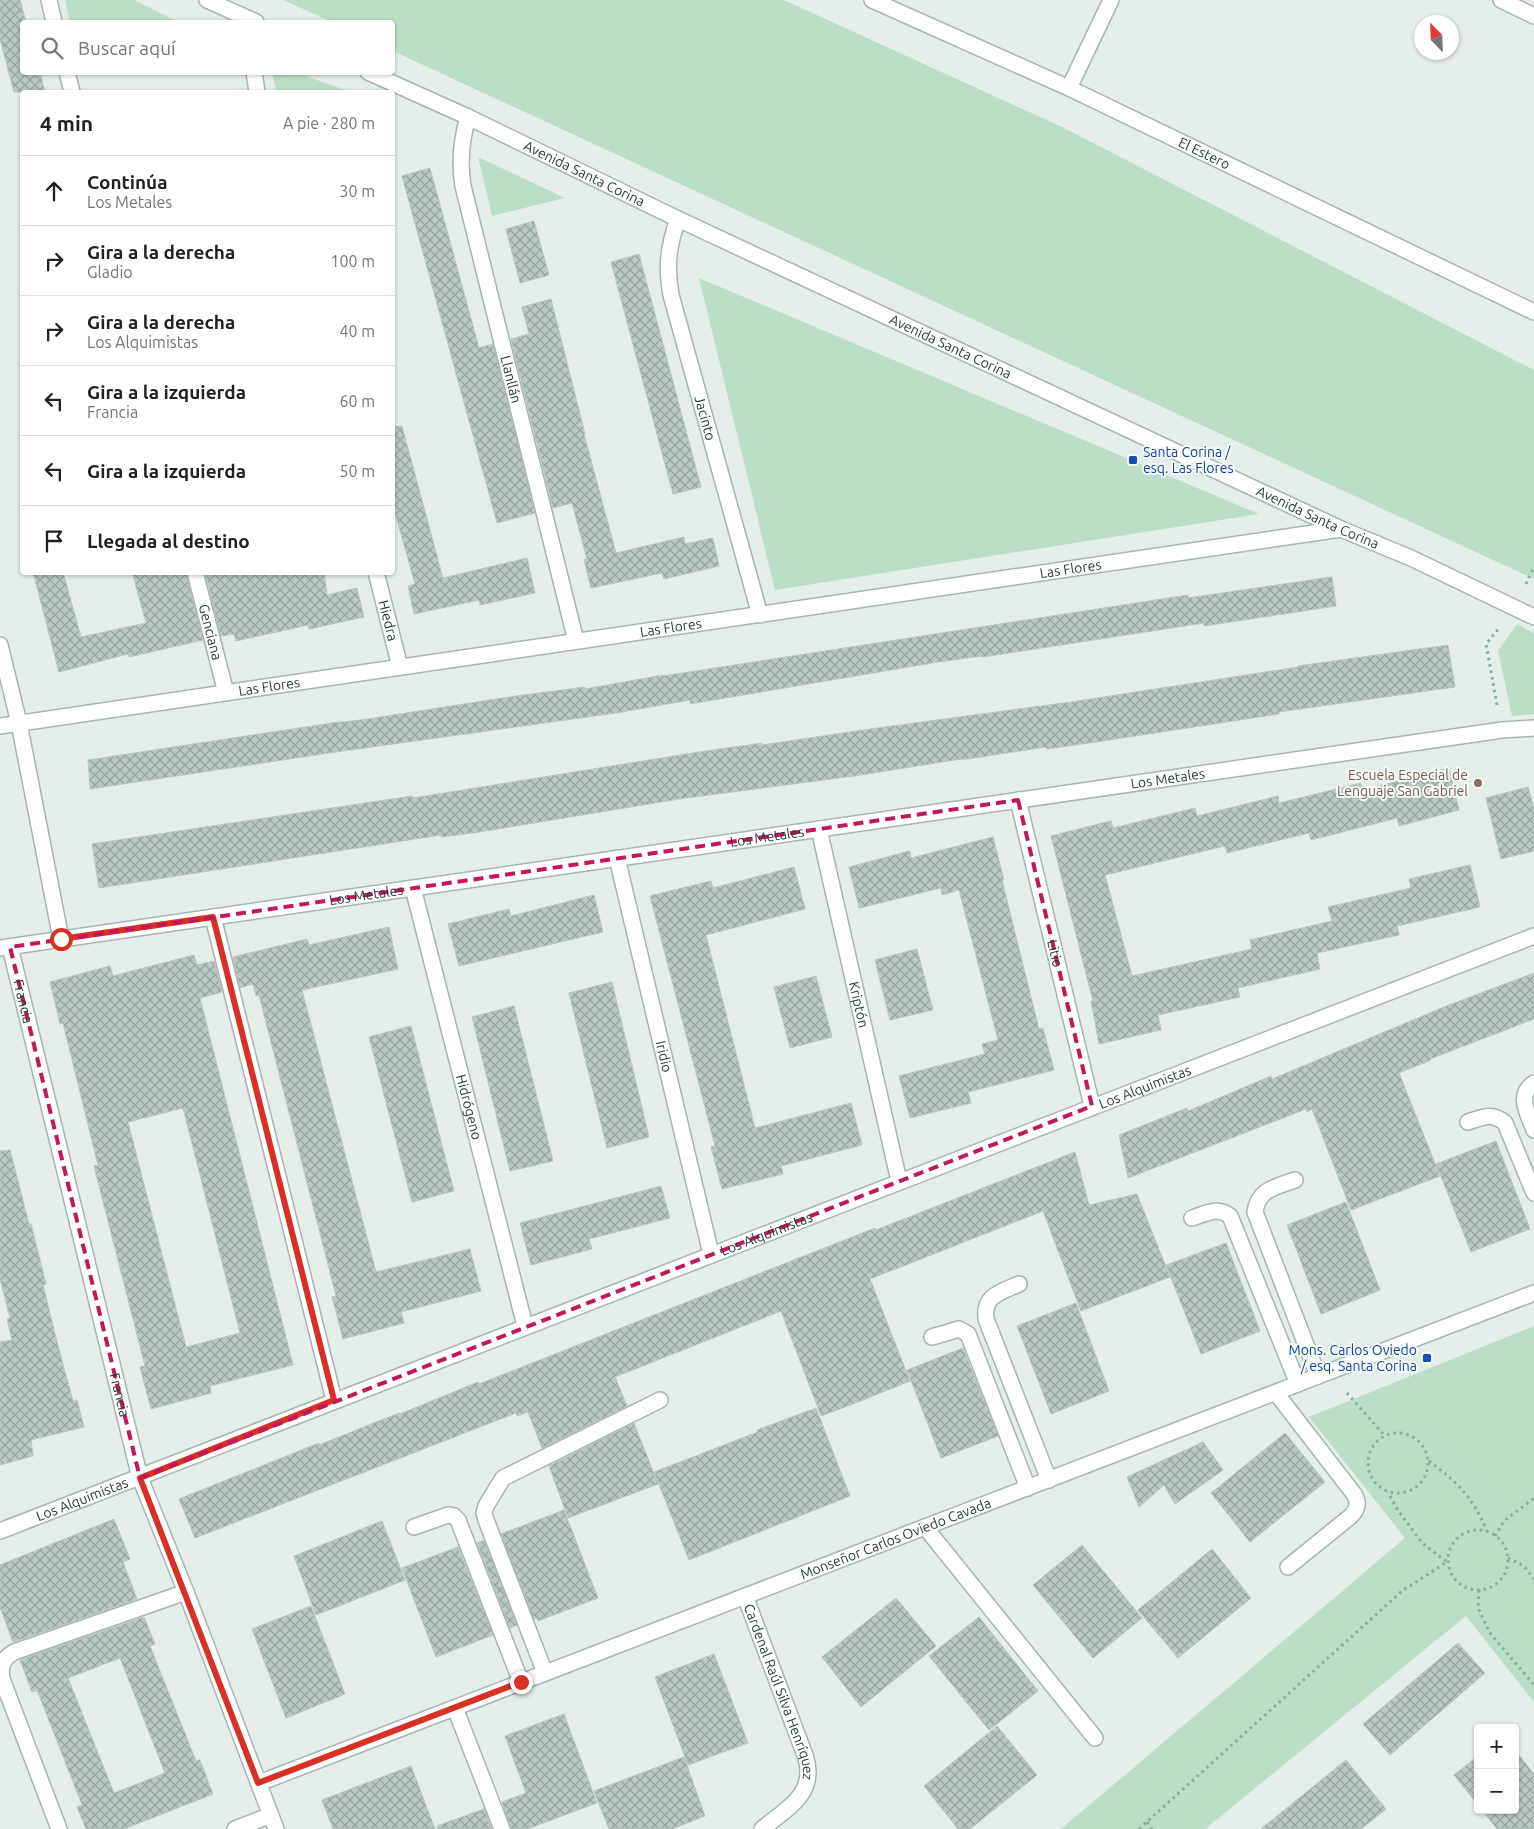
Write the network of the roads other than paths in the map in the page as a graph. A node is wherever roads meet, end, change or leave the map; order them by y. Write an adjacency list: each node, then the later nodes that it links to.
1 (49, 0): 7 (street)
2 (207, 0): 8 (street)
3 (872, 0): 12 (street, El Estero)
4 (1111, 0): 12 (street)
5 (1506, 1): 6 (street)
6 (1534, 16)
7 (54, 20)
8 (252, 20)
9 (68, 75): 13 (street)
10 (254, 75): 14 (street)
11 (375, 75): 15 (street, Avenida Santa Corina)
12 (1069, 88): 17 (street, El Estero)
13 (72, 90)
14 (257, 90)
15 (468, 117): 16 (street, Avenida Santa Corina); 23 (street, Llanllán)
16 (678, 219): 18 (street, Avenida Santa Corina); 21 (street, Jacinto)
17 (1534, 312)
18 (1341, 529): 21 (street, Las Flores); 22 (street, Avenida Santa Corina)
19 (196, 575): 26 (street, Genciana)
20 (377, 575): 25 (street, Hiedra)
21 (760, 614): 23 (street, Las Flores)
22 (1534, 617)
23 (576, 641): 25 (street, Las Flores)
24 (0, 645): 27 (street)
25 (400, 667): 26 (street, Las Flores)
26 (226, 693): 27 (street, Las Flores)
27 (19, 723): 28 (street, Las Flores); 36 (street)
28 (0, 726)
29 (1534, 728): 30 (street, Los Metales)
30 (1018, 800): 31 (street, Los Metales); 39 (street, Litio)
31 (819, 829): 32 (street, Los Metales); 43 (street, Kriptón)
32 (617, 858): 33 (street, Los Metales); 46 (street, Iridio)
33 (413, 888): 34 (street, Los Metales); 49 (street, Hidrógeno)
34 (213, 917): 36 (street, Los Metales); 54 (street)
35 (1534, 936): 39 (street, Los Alquimistas)
36 (61, 939): 37 (street, Los Metales)
37 (5, 947): 56 (street, Francia)
38 (1534, 1083): 41 (street)
39 (1092, 1106): 43 (street, Los Alquimistas)
40 (1468, 1122): 44 (street)
41 (1534, 1130)
42 (1295, 1180): 51 (street)
43 (899, 1181): 46 (street, Los Alquimistas)
44 (1534, 1193)
45 (1192, 1218): 52 (street)
46 (711, 1254): 49 (street, Los Alquimistas)
47 (1019, 1284): 57 (street)
48 (1534, 1294): 51 (street, Monseñor Carlos Oviedo Cavada)
49 (525, 1326): 54 (street, Los Alquimistas)
50 (932, 1338): 58 (street)
51 (1323, 1374): 52 (street, Monseñor Carlos Oviedo Cavada)
52 (1298, 1384): 53 (street, Monseñor Carlos Oviedo Cavada)
53 (1276, 1393): 57 (street, Monseñor Carlos Oviedo Cavada); 62 (street)
54 (334, 1400): 56 (street, Los Alquimistas)
55 (660, 1400): 65 (street)
56 (140, 1478): 61 (street, Los Alquimistas); 63 (street, Francia)
57 (1049, 1480): 58 (street, Monseñor Carlos Oviedo Cavada)
58 (1028, 1488): 59 (street, Monseñor Carlos Oviedo Cavada)
59 (925, 1527): 64 (street, Monseñor Carlos Oviedo Cavada); 68 (street)
60 (414, 1528): 66 (street)
61 (0, 1531)
62 (1288, 1567)
63 (186, 1592): 69 (street, Francia); 71 (street)
64 (745, 1596): 65 (street, Monseñor Carlos Oviedo Cavada); 74 (street, Cardenal Raúl Silva Henríquez)
65 (546, 1673): 66 (street, Monseñor Carlos Oviedo Cavada)
66 (521, 1682): 67 (street, Monseñor Carlos Oviedo Cavada)
67 (455, 1708): 69 (street, Monseñor Carlos Oviedo Cavada); 73 (street)
68 (1095, 1738)
69 (258, 1783): 70 (street, Francia)
70 (273, 1822): 72 (street)
71 (59, 1829)
72 (235, 1829)
73 (502, 1829)
74 (762, 1829)

